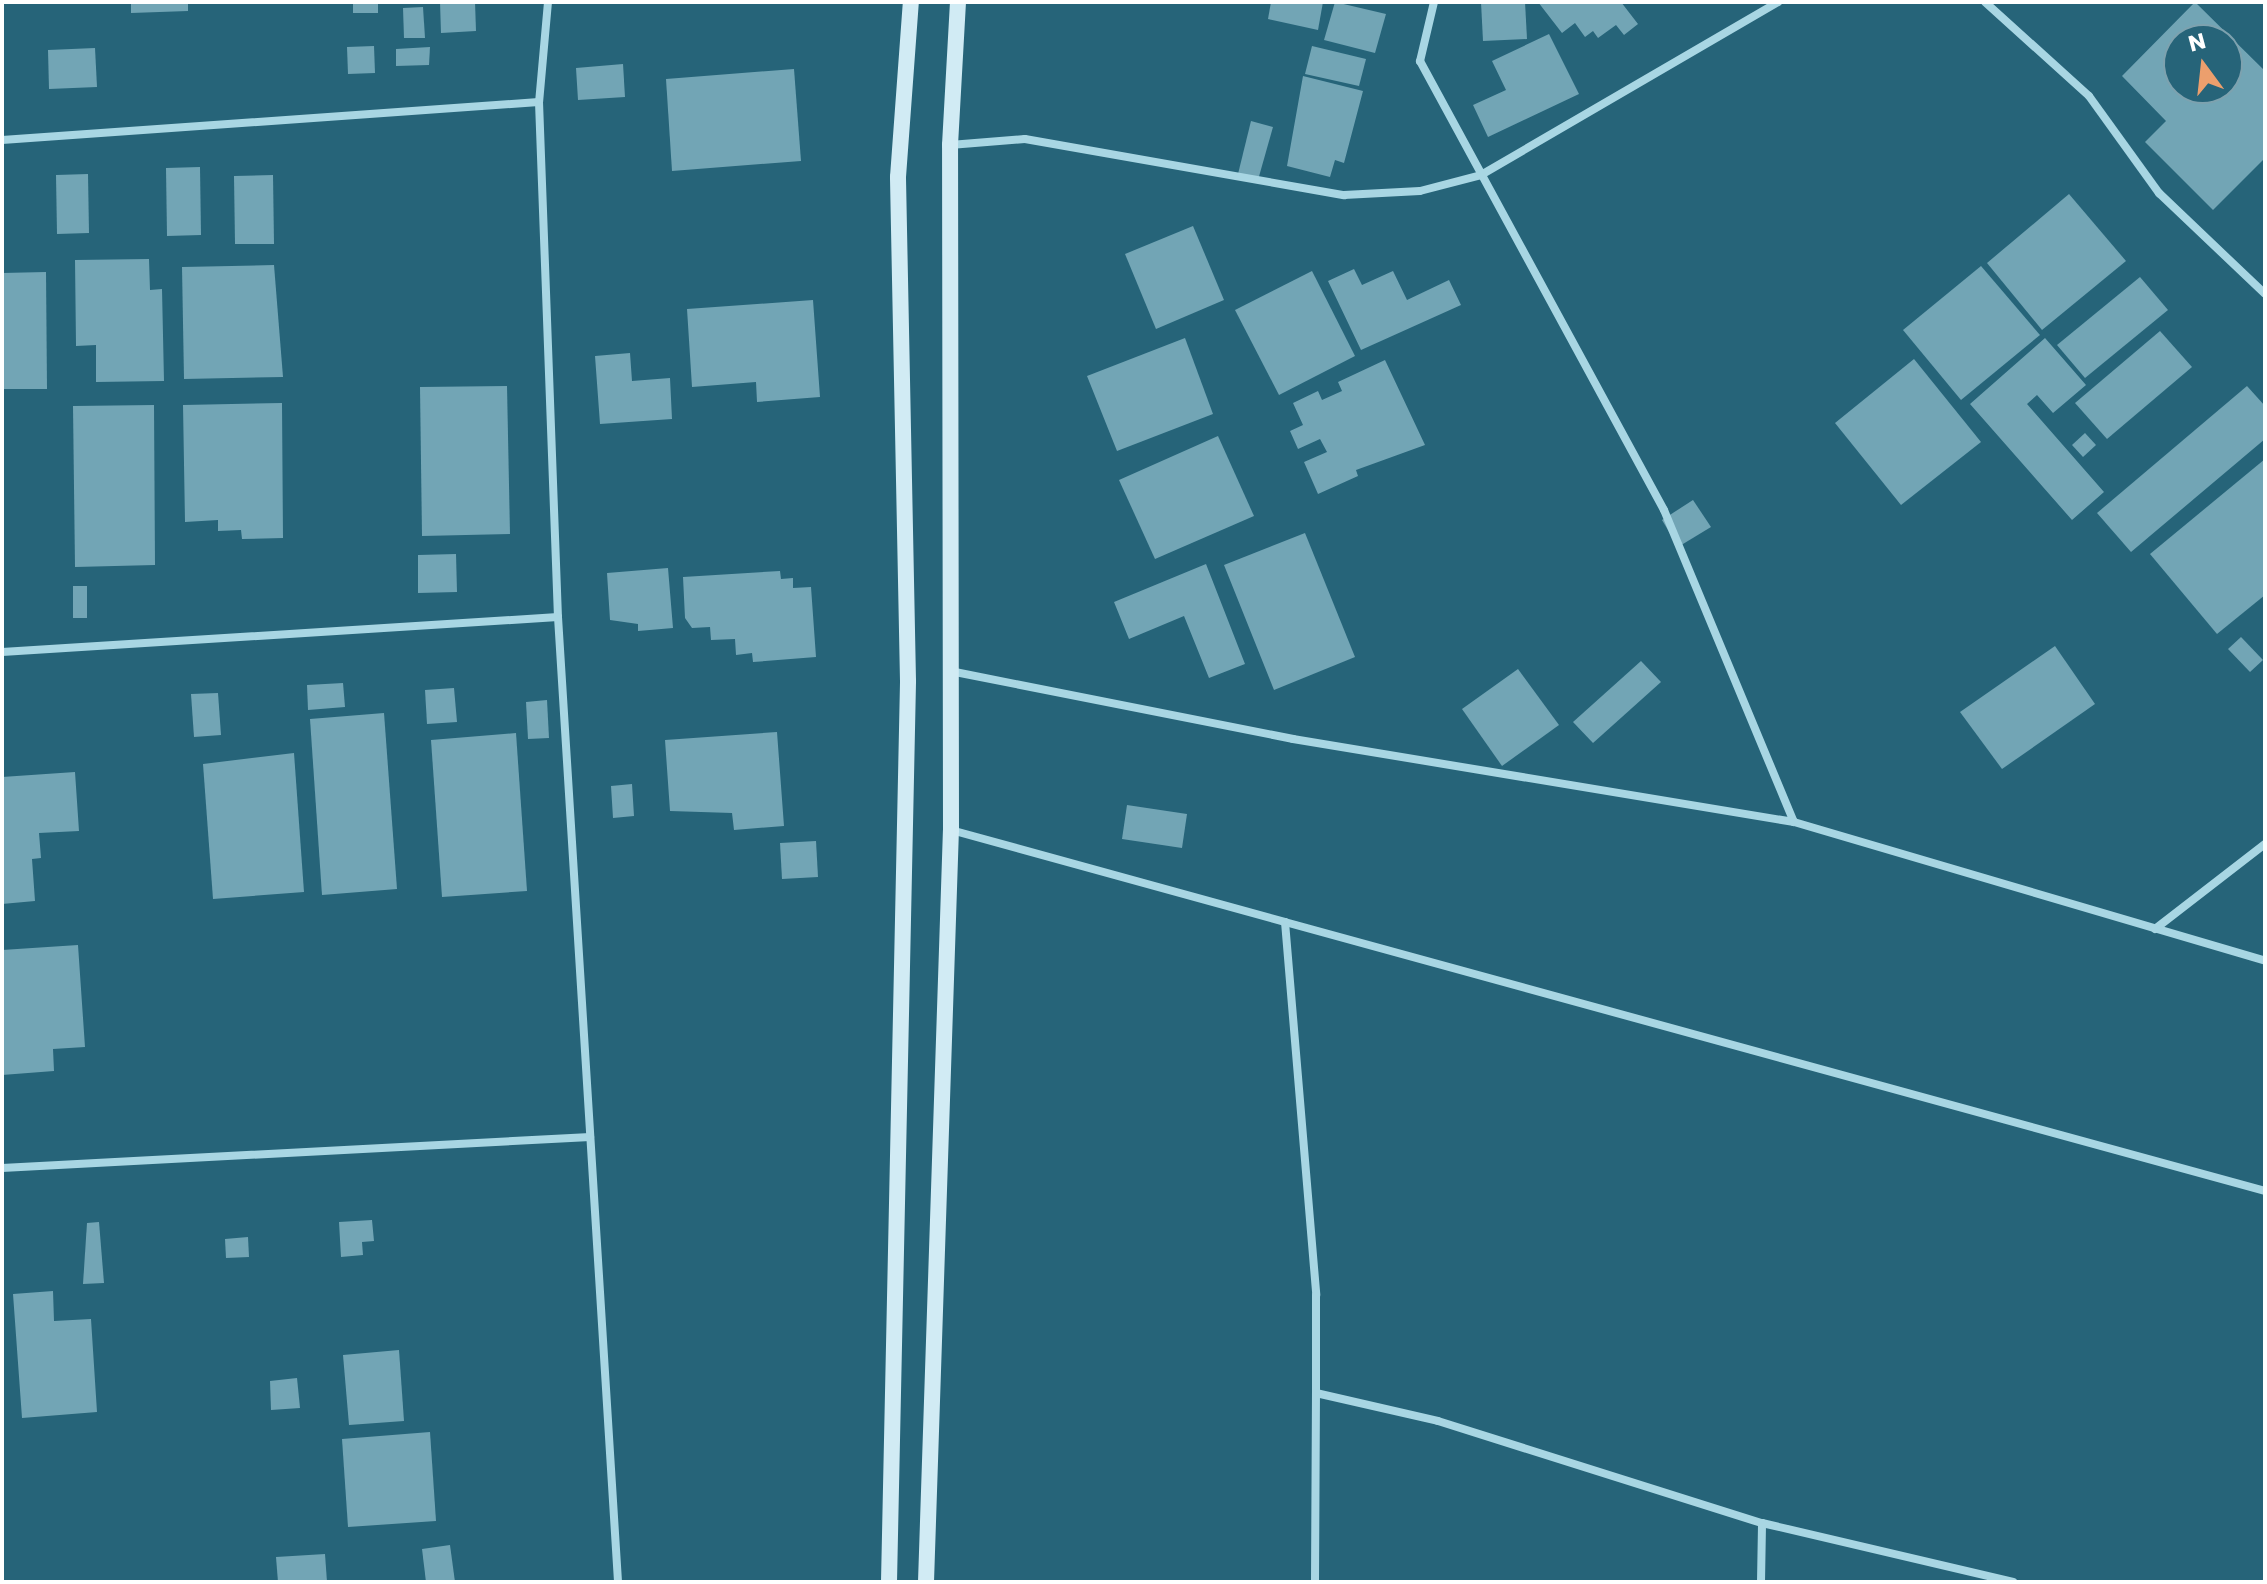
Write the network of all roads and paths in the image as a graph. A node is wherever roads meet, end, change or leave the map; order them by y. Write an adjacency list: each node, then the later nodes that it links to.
1 (548, 2): 7 (street)
2 (911, 2): 27 (main road)
3 (958, 2): 9 (main road)
4 (1434, 2): 10 (street)
5 (1778, 2): 10 (street)
6 (1985, 2): 11 (street)
7 (539, 102): 8 (street); 12 (street)
8 (2, 140)
9 (950, 145): 10 (street); 14 (main road)
10 (1481, 175): 15 (street)
11 (2265, 294)
12 (558, 617): 13 (street); 21 (street)
13 (2, 652)
14 (949, 671): 15 (street); 16 (main road)
15 (1794, 822): 19 (street)
16 (951, 830): 18 (street); 28 (main road)
17 (2265, 844): 19 (street)
18 (1285, 922): 23 (street); 24 (street)
19 (2155, 929): 20 (street)
20 (2265, 961)
21 (590, 1137): 22 (street); 26 (street)
22 (2, 1168)
23 (2265, 1191)
24 (1316, 1393): 25 (street); 29 (street)
25 (1762, 1523): 30 (street); 31 (street)
26 (618, 1582)
27 (889, 1582)
28 (926, 1582)
29 (1315, 1582)
30 (1761, 1582)
31 (2013, 1582)

